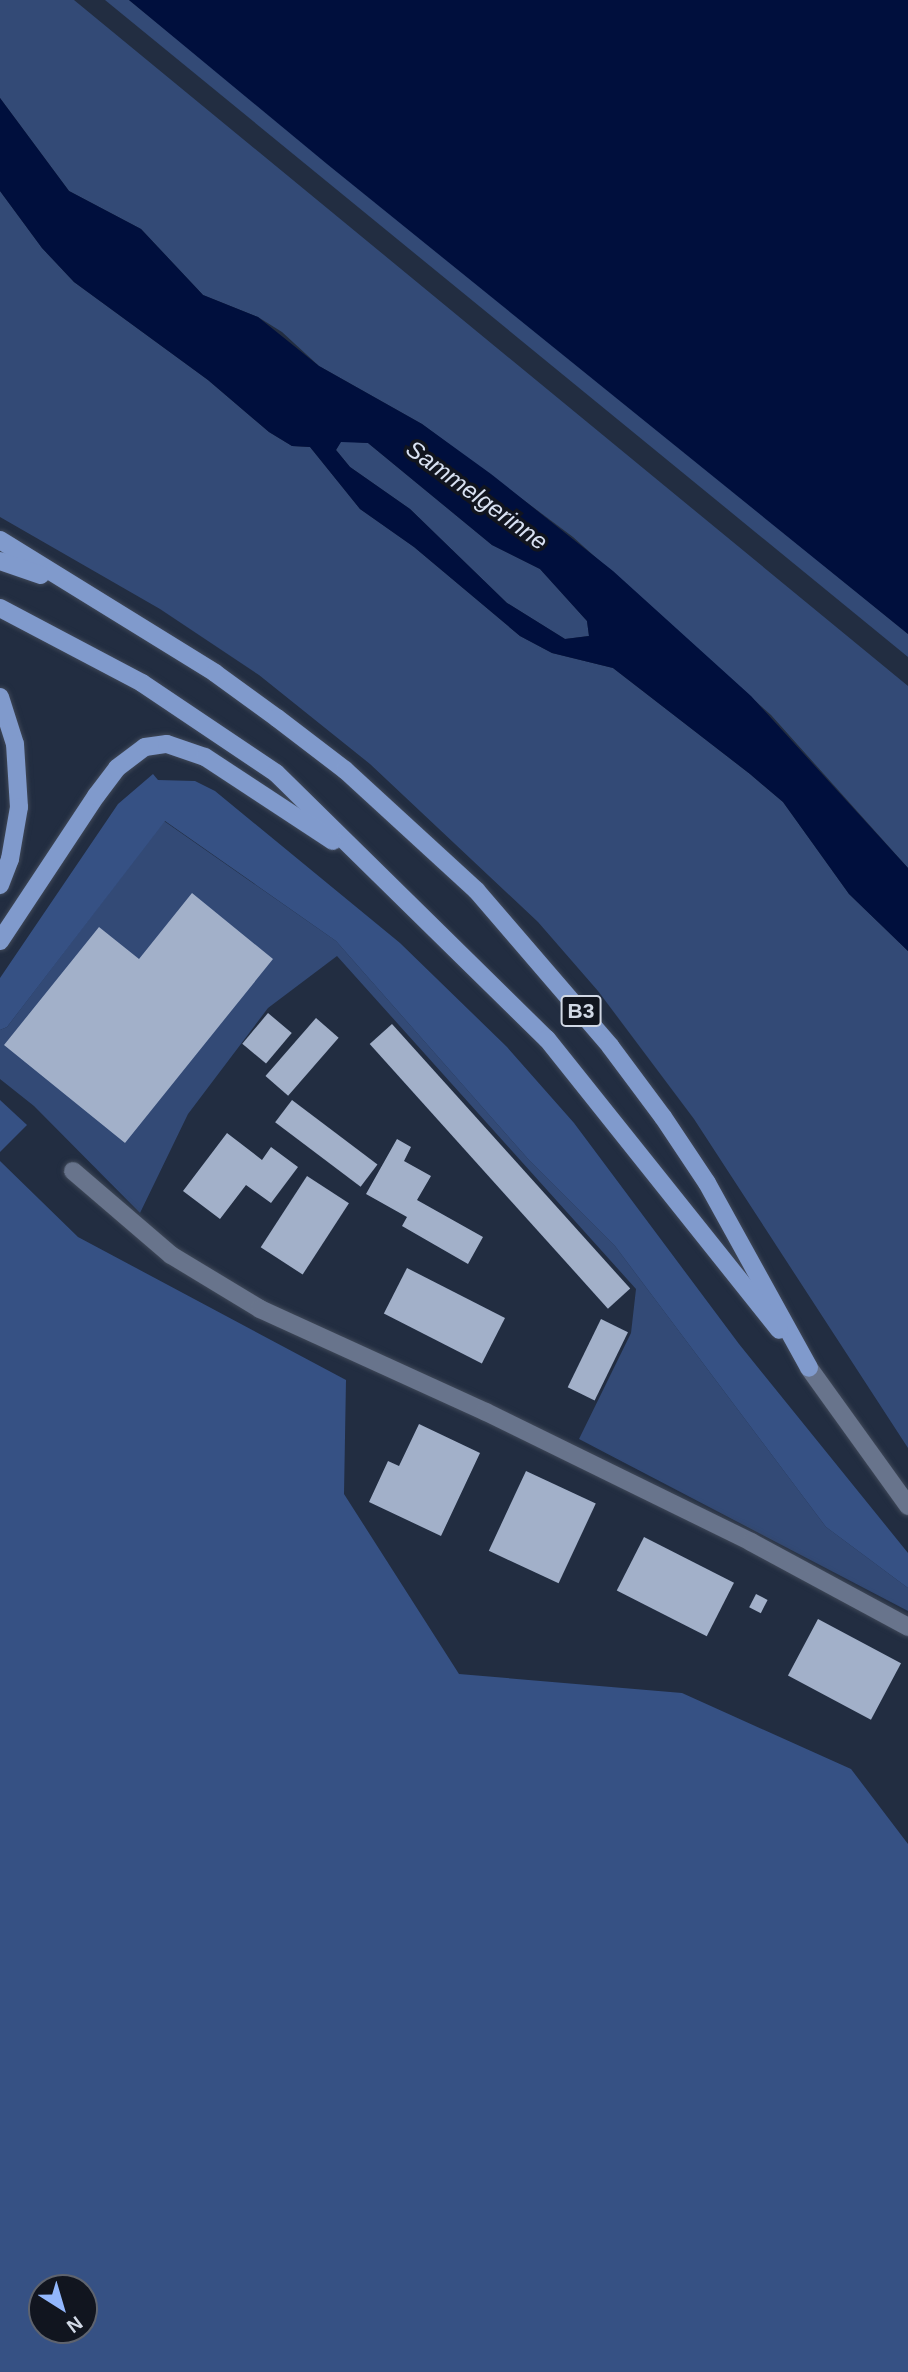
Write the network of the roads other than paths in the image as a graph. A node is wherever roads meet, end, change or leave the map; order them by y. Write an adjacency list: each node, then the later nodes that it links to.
1 (0, 540): 3 (main road)
2 (0, 561): 3 (main road, B3)
3 (67, 584): 10 (main road, B3)
4 (0, 608): 6 (main road, B3)
5 (0, 697): 7 (main road)
6 (362, 860): 8 (main road, B3); 10 (main road, B3)
7 (0, 885)
8 (0, 941)
9 (73, 1171): 12 (street)
10 (809, 1368): 11 (street)
11 (908, 1506)
12 (908, 1627)

